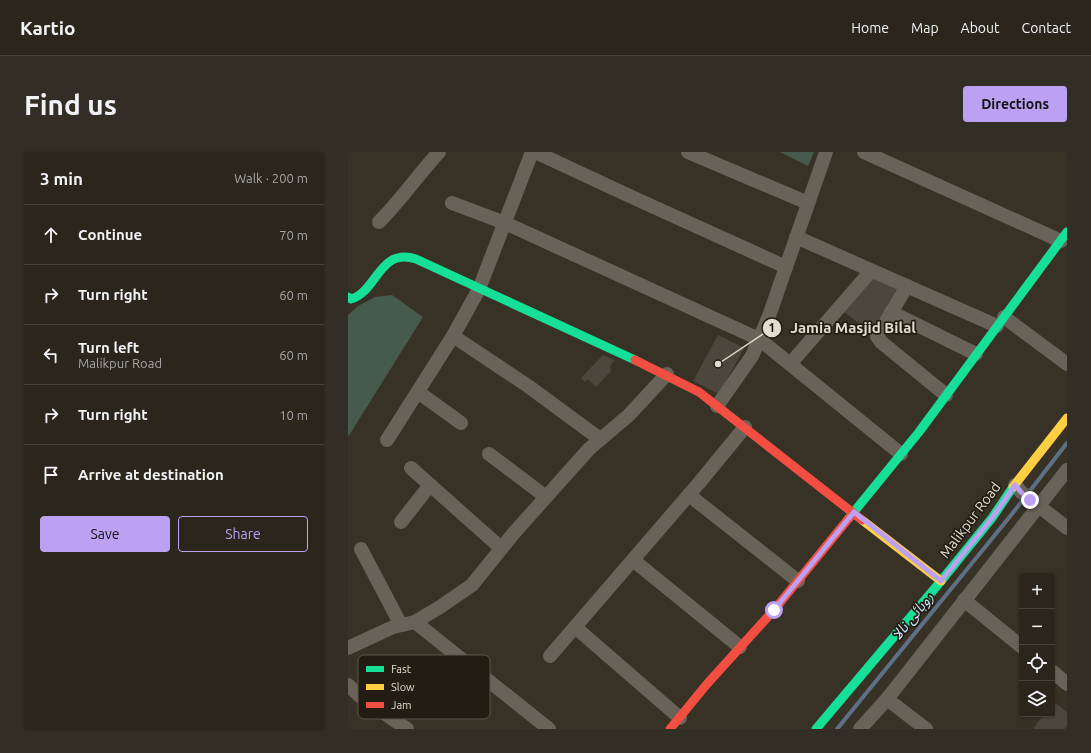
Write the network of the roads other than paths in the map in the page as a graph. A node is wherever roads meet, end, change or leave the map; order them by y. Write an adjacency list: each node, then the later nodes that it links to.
1 (439, 152): 9 (street)
2 (532, 152): 10 (street)
3 (535, 152): 13 (street)
4 (688, 152): 8 (street)
5 (826, 152): 8 (street)
6 (864, 152): 11 (street)
7 (452, 203): 10 (street)
8 (808, 203): 12 (street)
9 (379, 222)
10 (505, 223): 16 (street); 21 (street)
11 (1064, 237): 19 (street)
12 (796, 238): 13 (street); 14 (street)
13 (786, 267): 21 (street)
14 (872, 271): 15 (street); 23 (street)
15 (907, 286): 18 (street); 19 (street)
16 (479, 289): 17 (street); 20 (street); 25 (street)
17 (348, 297)
18 (891, 312): 22 (street); 27 (street)
19 (1000, 321): 22 (street); 24 (street)
20 (453, 336): 26 (street); 32 (street)
21 (759, 339): 23 (street); 28 (street)
22 (976, 354): 27 (street)
23 (790, 364): 35 (street)
24 (1067, 364)
25 (667, 374): 28 (street); 32 (street)
26 (418, 392): 30 (street); 33 (street)
27 (946, 395): 35 (street)
28 (717, 406): 31 (street)
29 (1067, 418): 40 (street, Malikpur Road)
30 (461, 423)
31 (744, 427): 39 (street); 42 (street)
32 (600, 439): 41 (street)
33 (387, 440)
34 (489, 454): 41 (street)
35 (901, 454): 42 (street)
36 (411, 468): 38 (street)
37 (1067, 470): 40 (street)
38 (430, 485): 43 (street); 45 (street)
39 (689, 495): 47 (street); 48 (street)
40 (1026, 496): 44 (street); 49 (street, Malikpur Road); 50 (street)
41 (546, 497): 45 (street)
42 (854, 512): 48 (street); 49 (street)
43 (400, 522)
44 (1067, 528)
45 (501, 548): 51 (street)
46 (361, 549): 51 (street)
47 (633, 560): 52 (street); 54 (street)
48 (798, 580): 54 (street)
49 (941, 581): 69 (street, Malikpur Road)
50 (964, 600): 53 (street); 63 (street)
51 (408, 623): 55 (street); 56 (street)
52 (574, 627): 57 (street); 64 (street)
53 (1020, 645)
54 (740, 647): 64 (street)
55 (348, 648)
56 (450, 655)
57 (550, 656)
58 (1055, 674): 59 (street)
59 (1067, 684)
60 (348, 685): 62 (street)
61 (490, 685): 67 (street)
62 (358, 694)
63 (887, 699): 70 (street); 71 (street)
64 (680, 718): 68 (street)
65 (393, 719): 66 (street)
66 (407, 729)
67 (548, 729)
68 (670, 729)
69 (816, 729)
70 (860, 729)
71 (926, 729)

